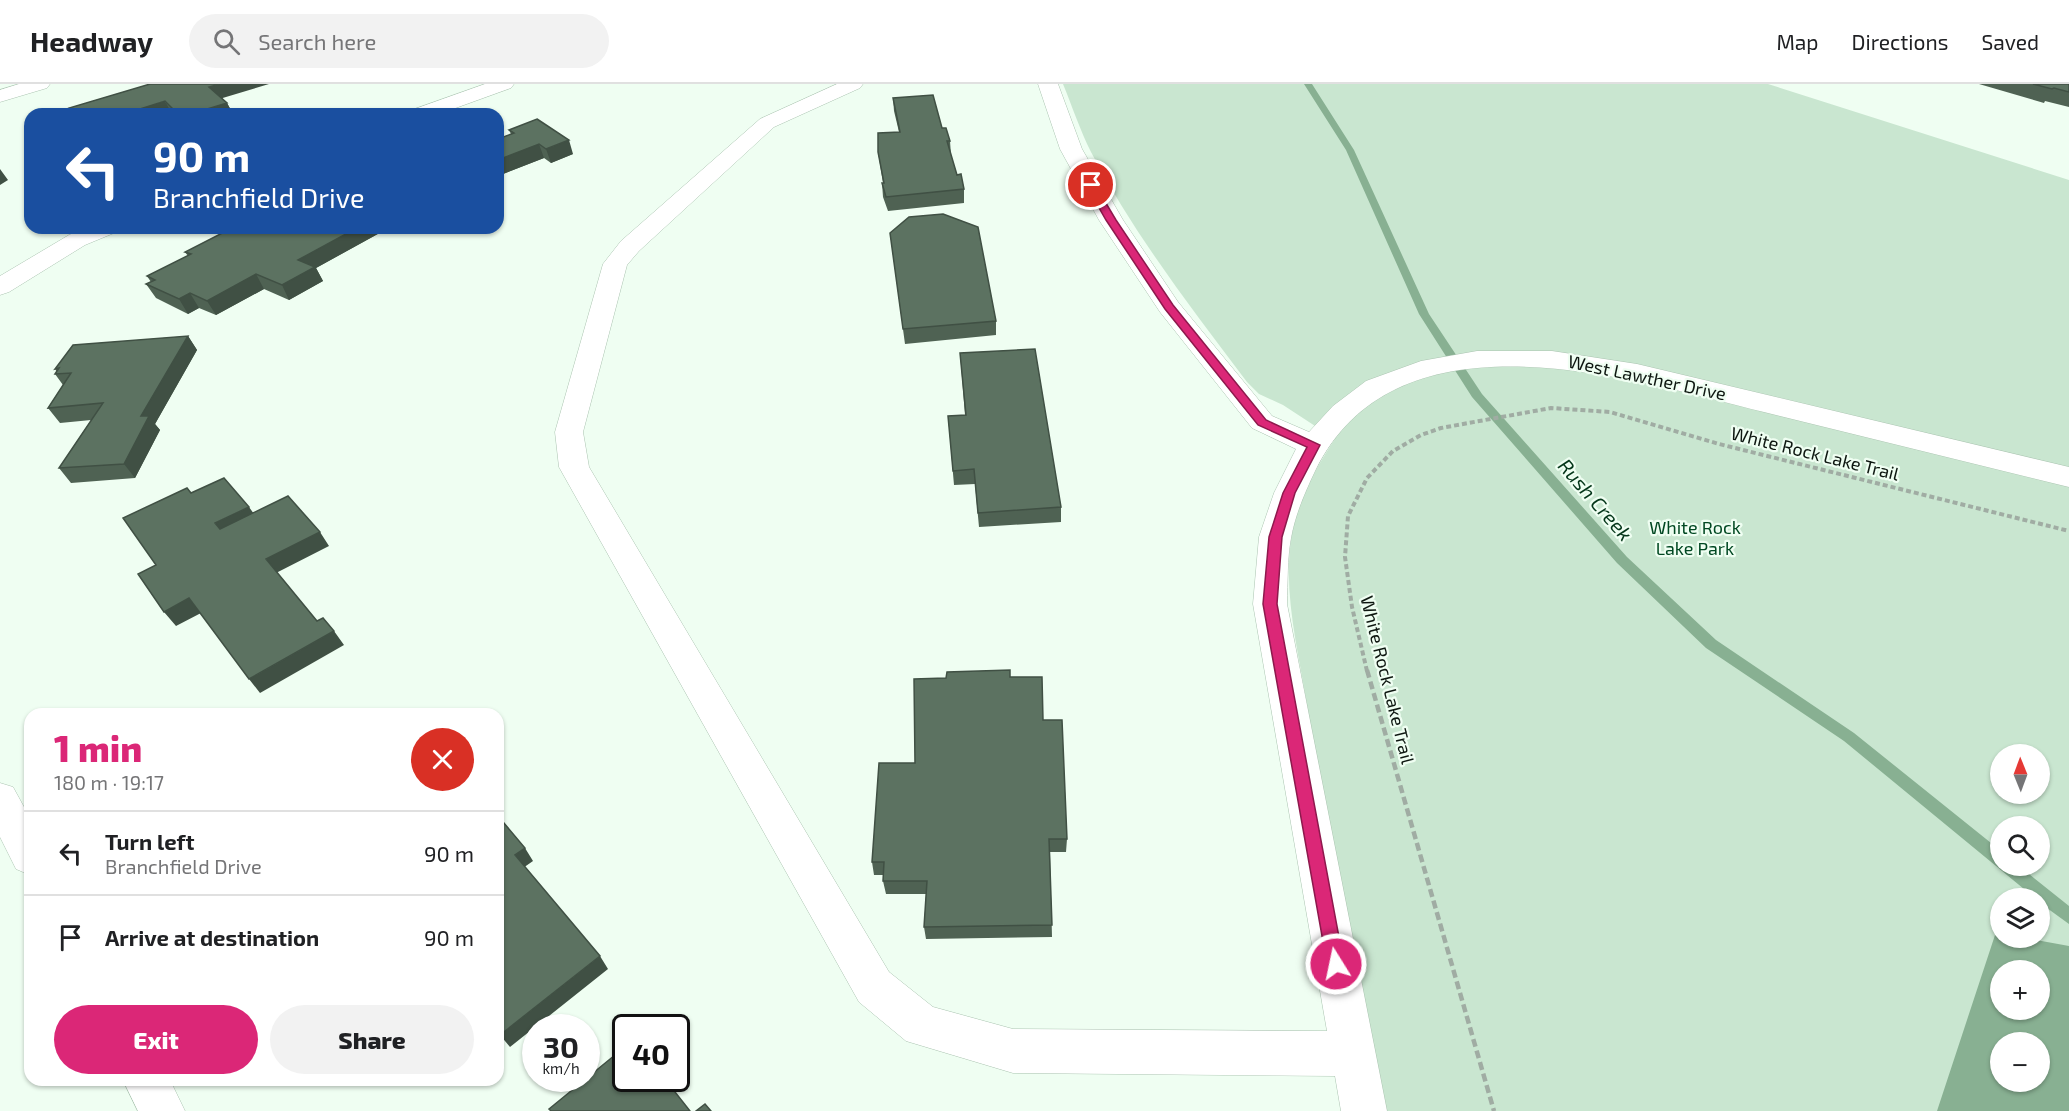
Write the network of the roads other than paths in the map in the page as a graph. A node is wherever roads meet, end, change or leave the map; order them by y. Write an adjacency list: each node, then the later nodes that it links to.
1 (40, 84): 5 (street)
2 (504, 84): 6 (street)
3 (853, 84): 13 (street)
4 (1048, 84): 9 (street)
5 (0, 96)
6 (436, 108)
7 (92, 234): 8 (street)
8 (0, 287)
9 (1314, 445): 10 (street, West Lawther Drive); 13 (street, West Lawther Drive)
10 (2069, 477)
11 (0, 799): 12 (street)
12 (24, 845)
13 (1352, 1054): 16 (street, West Lawther Drive)
14 (149, 1086): 15 (street)
15 (162, 1111)
16 (1364, 1111)

